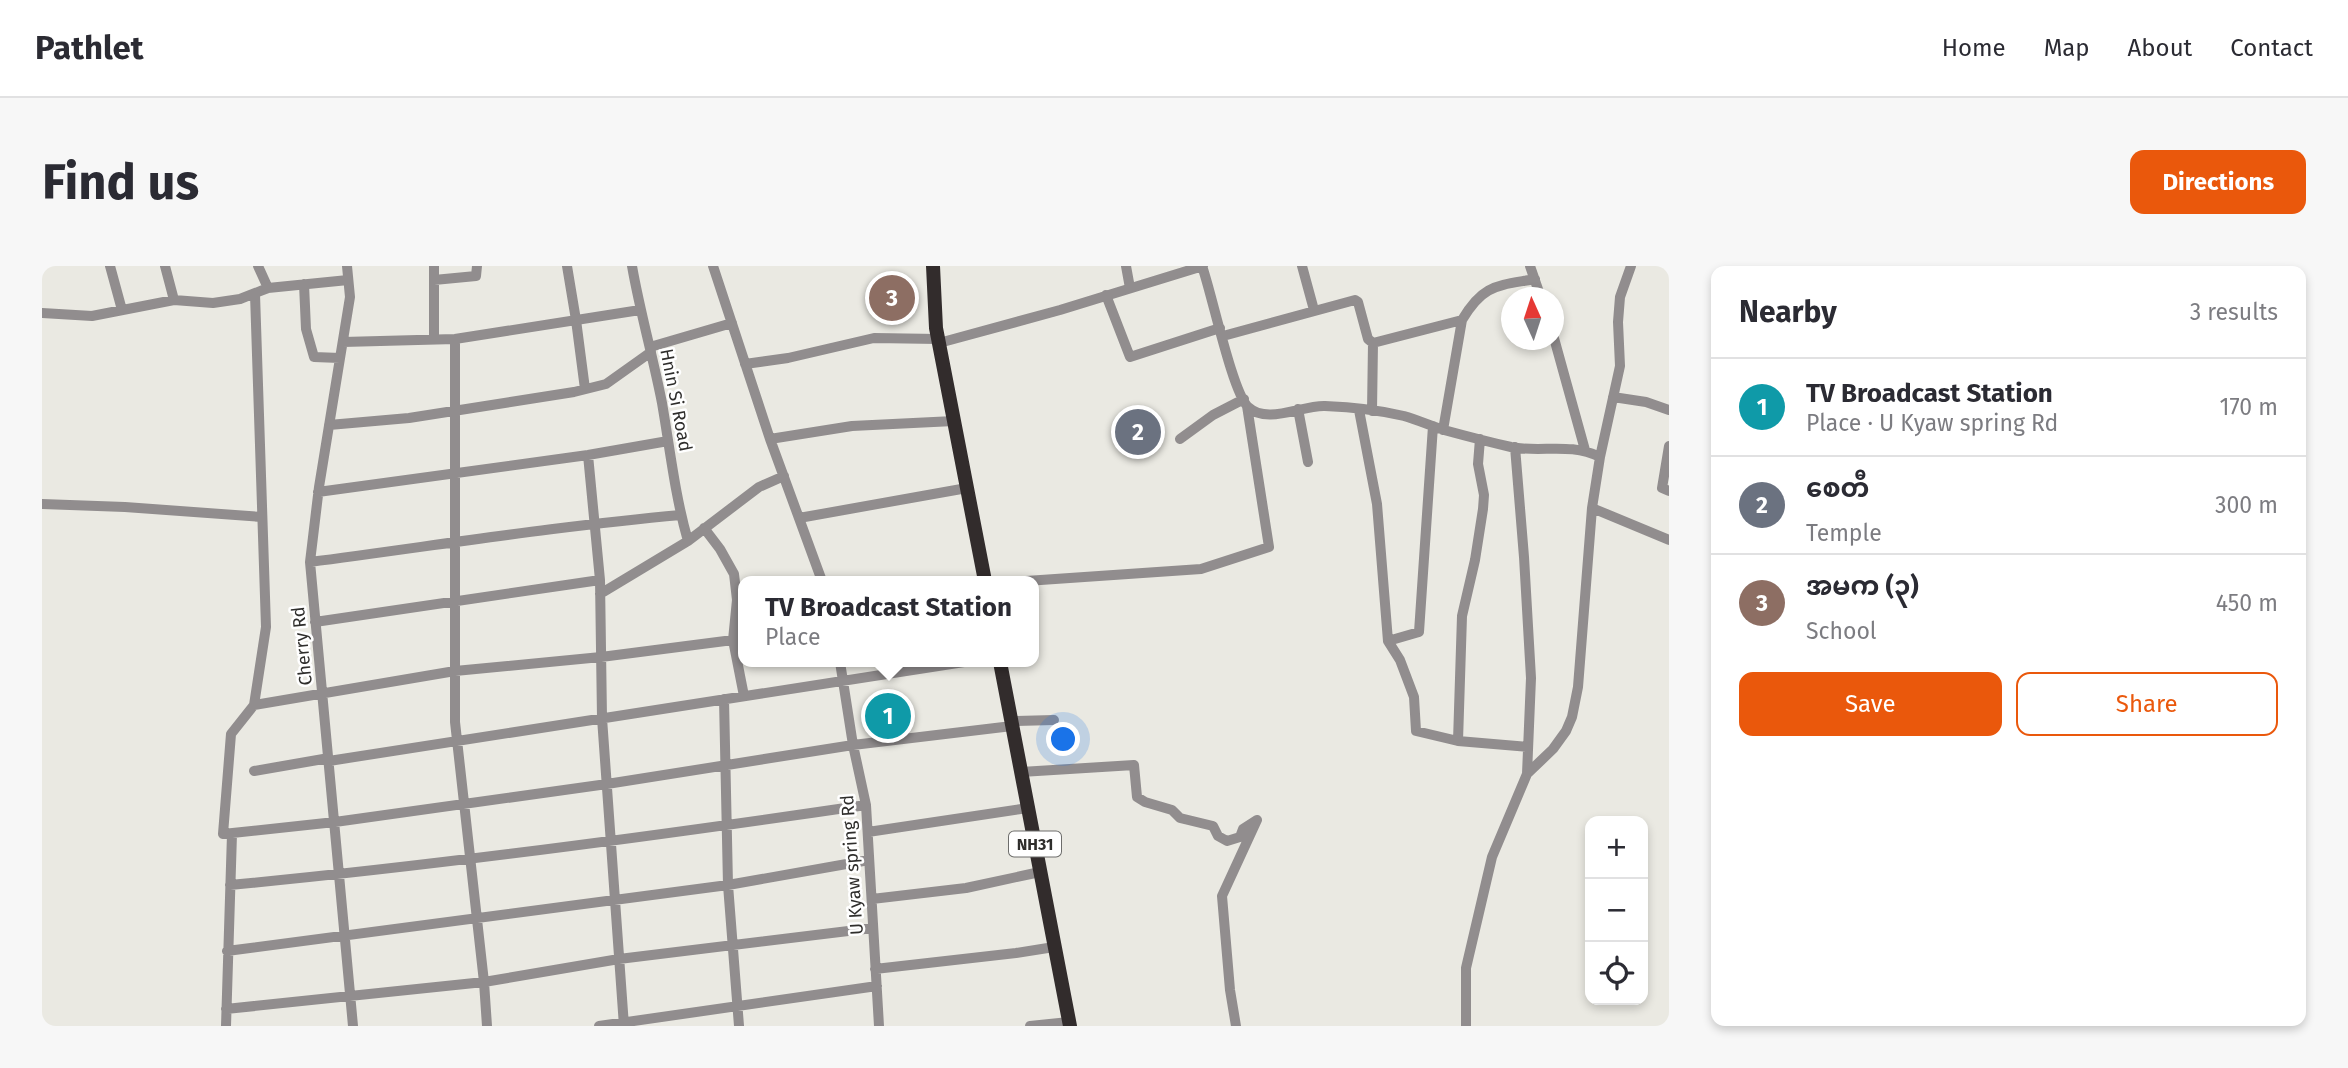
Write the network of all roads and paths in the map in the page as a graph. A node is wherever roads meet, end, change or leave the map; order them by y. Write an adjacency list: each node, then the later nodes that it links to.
1 (110, 266): 26 (street)
2 (165, 266): 25 (street)
3 (258, 266): 21 (street)
4 (347, 266): 17 (street, Cherry Rd)
5 (434, 266): 18 (street)
6 (477, 266): 18 (street)
7 (567, 266): 30 (street)
8 (632, 266): 27 (street, Hnin Si Road)
9 (713, 266): 32 (street)
10 (933, 266): 36 (highway)
11 (1126, 266): 22 (street)
12 (1202, 266): 22 (street); 33 (street)
13 (1302, 266): 28 (street)
14 (1530, 266): 16 (street)
15 (1631, 266): 44 (street)
16 (1535, 279): 20 (street); 31 (street)
17 (348, 280): 19 (street); 37 (street, Cherry Rd)
18 (434, 280): 34 (street)
19 (304, 284): 21 (street); 41 (street)
20 (1538, 287)
21 (268, 288): 23 (street)
22 (1130, 288): 24 (street)
23 (255, 294): 25 (street); 73 (street)
24 (1106, 295): 33 (street); 36 (street)
25 (174, 300): 26 (street)
26 (121, 310): 29 (street)
27 (640, 310): 30 (street); 39 (street, Hnin Si Road)
28 (1314, 310): 33 (street); 38 (street)
29 (42, 313)
30 (576, 320): 35 (street); 43 (street)
31 (1462, 320): 38 (street); 54 (street)
32 (732, 323): 39 (street); 42 (street)
33 (1221, 332): 45 (street)
34 (434, 339): 35 (street); 37 (street)
35 (455, 340): 47 (street)
36 (939, 341): 42 (street); 51 (highway)
37 (343, 342): 41 (street, Cherry Rd)
38 (1373, 343): 50 (street)
39 (650, 349): 43 (street); 58 (street, Hnin Si Road)
40 (1556, 350): 61 (street)
41 (340, 358): 52 (street, Cherry Rd)
42 (746, 364): 55 (street)
43 (585, 389): 47 (street)
44 (1613, 397): 49 (street); 63 (street)
45 (1246, 403): 46 (street); 56 (street); 84 (street)
46 (1298, 409): 48 (street); 64 (street)
47 (455, 410): 52 (street); 65 (street)
48 (1359, 410): 50 (street); 89 (street)
49 (1669, 410)
50 (1372, 411): 53 (street)
51 (954, 421): 55 (street); 67 (highway)
52 (329, 425): 69 (street, Cherry Rd)
53 (1433, 426): 54 (street); 89 (street)
54 (1443, 430): 57 (street)
55 (771, 439): 66 (street)
56 (1180, 439)
57 (1480, 439): 60 (street); 106 (street)
58 (668, 441): 62 (street); 72 (street, Hnin Si Road)
59 (1669, 446): 68 (street)
60 (1515, 447): 61 (street); 108 (street)
61 (1585, 450): 63 (street)
62 (588, 454): 65 (street); 75 (street)
63 (1600, 457): 71 (street)
64 (1308, 462)
65 (455, 473): 69 (street); 79 (street)
66 (784, 476): 74 (street); 76 (street)
67 (967, 488): 74 (street); 82 (highway)
68 (1669, 491)
69 (318, 492): 80 (street, Cherry Rd)
70 (42, 504): 73 (street)
71 (1592, 508): 77 (street); 113 (street)
72 (681, 515): 75 (street); 78 (street, Hnin Si Road)
73 (262, 517): 101 (street)
74 (799, 518): 81 (street)
75 (594, 522): 79 (street); 83 (street)
76 (704, 528): 78 (street); 88 (street)
77 (1669, 540)
78 (688, 541): 85 (street)
79 (455, 543): 80 (street); 86 (street)
80 (310, 562): 87 (street, Cherry Rd)
81 (820, 576)
82 (984, 576)
83 (600, 580): 85 (street); 86 (street)
84 (1039, 580)
85 (600, 594): 90 (street)
86 (455, 600): 87 (street); 96 (street)
87 (315, 622): 98 (street, Cherry Rd)
88 (733, 640): 90 (street); 91 (street)
89 (1388, 641): 106 (street)
90 (601, 657): 96 (street); 102 (street)
91 (738, 665)
92 (738, 667): 99 (street)
93 (841, 667): 97 (street, U Kyaw spring Rd)
94 (931, 667): 97 (street)
95 (1001, 667): 104 (highway, NH31)
96 (455, 671): 98 (street); 105 (street)
97 (845, 680): 99 (street); 107 (street, U Kyaw spring Rd)
98 (323, 692): 101 (street); 109 (street, Cherry Rd)
99 (744, 696): 100 (street)
100 (724, 699): 102 (street); 110 (street)
101 (254, 705): 121 (street)
102 (602, 718): 105 (street); 114 (street)
103 (1054, 720): 104 (street)
104 (1012, 723): 107 (street); 112 (highway, NH31)
105 (457, 741): 109 (street); 115 (street)
106 (1458, 741): 108 (street)
107 (853, 745): 110 (street); 116 (street, U Kyaw spring Rd)
108 (1528, 747): 113 (street)
109 (329, 759): 111 (street); 118 (street, Cherry Rd)
110 (724, 765): 114 (street); 119 (street)
111 (254, 771)
112 (1021, 772): 117 (highway, NH31); 153 (street)
113 (1527, 774): 154 (street)
114 (607, 783): 115 (street); 122 (street)
115 (464, 804): 118 (street); 123 (street)
116 (866, 804): 119 (street); 120 (street, U Kyaw spring Rd)
117 (1028, 808): 120 (street); 125 (highway, NH31)
118 (335, 822): 121 (street); 126 (street, Cherry Rd)
119 (726, 825): 122 (street); 128 (street)
120 (868, 832): 124 (street, U Kyaw spring Rd)
121 (232, 834): 127 (street)
122 (611, 842): 123 (street); 130 (street)
123 (470, 859): 126 (street); 131 (street)
124 (869, 860): 128 (street); 129 (street, U Kyaw spring Rd)
125 (1040, 872): 129 (street); 135 (highway, NH31)
126 (340, 875): 127 (street); 133 (street, Cherry Rd)
127 (230, 885): 136 (street)
128 (728, 885): 130 (street); 134 (street)
129 (872, 899): 132 (street, U Kyaw spring Rd)
130 (615, 900): 131 (street); 137 (street)
131 (476, 919): 133 (street); 139 (street)
132 (873, 928): 134 (street); 138 (street, U Kyaw spring Rd)
133 (345, 935): 136 (street); 141 (street, Cherry Rd)
134 (733, 944): 137 (street); 142 (street)
135 (1054, 947): 138 (street); 145 (highway, NH31)
136 (227, 951): 143 (street)
137 (619, 959): 139 (street); 144 (street)
138 (875, 969): 140 (street, U Kyaw spring Rd)
139 (484, 982): 141 (street); 148 (street)
140 (877, 986): 142 (street); 151 (street, U Kyaw spring Rd)
141 (351, 995): 143 (street); 147 (street, Cherry Rd)
142 (737, 1005): 144 (street); 150 (street)
143 (226, 1009): 146 (street)
144 (624, 1024): 149 (street)
145 (1069, 1024): 152 (street)
146 (226, 1026)
147 (354, 1026)
148 (487, 1026)
149 (600, 1026)
150 (739, 1026)
151 (879, 1026)
152 (1030, 1026)
153 (1236, 1026)
154 (1466, 1026)

